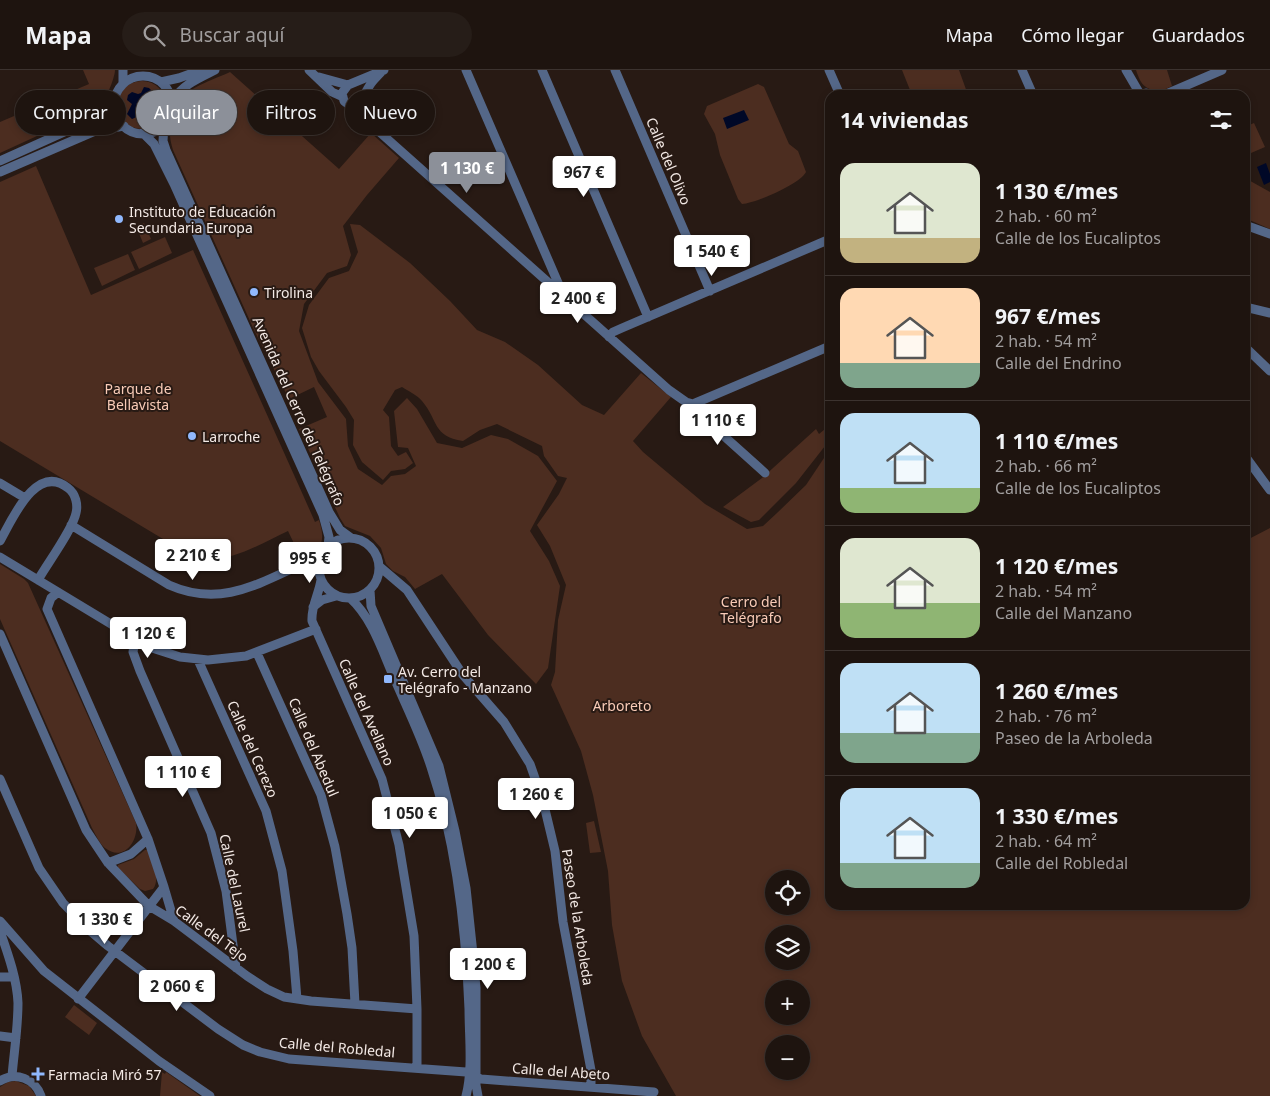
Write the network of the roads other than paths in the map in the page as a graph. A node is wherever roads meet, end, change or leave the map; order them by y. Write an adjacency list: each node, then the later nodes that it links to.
1 (123, 70): 17 (street)
2 (202, 70): 16 (street)
3 (215, 70): 21 (street)
4 (309, 70): 15 (street)
5 (384, 70): 18 (street); 23 (street)
6 (466, 70): 40 (street)
7 (542, 70): 46 (street)
8 (829, 70): 24 (street)
9 (1022, 70): 25 (street)
10 (1126, 70): 26 (street)
11 (1222, 70): 14 (street)
12 (618, 71): 42 (street, Calle del Olivo)
13 (136, 73): 16 (street); 17 (street)
14 (1204, 74): 27 (street)
15 (316, 76): 18 (street); 28 (street)
16 (161, 82): 20 (street)
17 (123, 84): 19 (street)
18 (351, 84): 22 (street); 28 (street)
19 (118, 90)
20 (167, 90)
21 (179, 90)
22 (362, 90)
23 (367, 90)
24 (838, 90)
25 (1031, 90)
26 (1137, 90)
27 (1174, 90)
28 (343, 98): 29 (street)
29 (345, 102)
30 (58, 135): 35 (street)
31 (86, 135): 36 (street)
32 (145, 135): 60 (street, Avenida del Cerro del Telégrafo)
33 (163, 135): 58 (street, Avenida del Cerro del Telégrafo)
34 (383, 135): 41 (street)
35 (0, 161)
36 (0, 172)
37 (1250, 227): 38 (street)
38 (1270, 234)
39 (825, 241): 42 (street)
40 (554, 272): 41 (street); 43 (street)
41 (547, 280): 43 (street)
42 (710, 291): 46 (street)
43 (563, 294): 47 (street)
44 (1250, 308): 45 (street)
45 (1270, 313)
46 (648, 317): 47 (street)
47 (610, 337): 51 (street)
48 (825, 348): 51 (street)
49 (1250, 352): 50 (street)
50 (1270, 372)
51 (693, 404): 53 (street)
52 (1250, 463): 55 (street)
53 (766, 473)
54 (0, 483): 56 (street)
55 (1270, 490)
56 (25, 498): 57 (street); 59 (street)
57 (71, 525): 60 (street); 63 (street)
58 (351, 538): 60 (street); 62 (street)
59 (0, 541)
60 (326, 549): 64 (street)
61 (0, 557): 63 (street)
62 (380, 567): 65 (street, Paseo de la Arboleda); 66 (street)
63 (38, 580): 67 (street)
64 (321, 580): 68 (street); 70 (street)
65 (402, 584): 66 (street); 101 (street, Paseo de la Arboleda)
66 (373, 586): 69 (street); 99 (street)
67 (58, 592): 73 (street); 77 (street)
68 (336, 596): 69 (street); 70 (street)
69 (350, 598): 97 (street)
70 (312, 607): 71 (street, Calle del Avellano)
71 (316, 629): 74 (street); 93 (street, Calle del Avellano)
72 (0, 634): 78 (street, Calle del Tejo)
73 (136, 640): 75 (street); 87 (street, Calle del Laurel)
74 (258, 653): 75 (street); 92 (street, Calle del Abedul)
75 (198, 660): 91 (street, Calle del Cerezo)
76 (0, 779): 86 (street, Calle del Robledal)
77 (148, 838): 78 (street); 79 (street)
78 (108, 863): 80 (street, Calle del Tejo)
79 (164, 887): 80 (street); 82 (street)
80 (149, 906): 82 (street, Calle del Tejo); 86 (street)
81 (0, 921): 84 (street)
82 (174, 921): 87 (street, Calle del Tejo)
83 (0, 931): 85 (street)
84 (14, 938): 85 (street); 90 (street)
85 (4, 941): 89 (street)
86 (115, 951): 90 (street); 96 (street, Calle del Robledal)
87 (236, 968): 91 (street, Calle del Tejo)
88 (0, 977): 89 (street)
89 (14, 977): 95 (street)
90 (78, 999): 104 (street)
91 (297, 999): 92 (street, Calle del Tejo)
92 (355, 1004): 93 (street, Calle del Tejo)
93 (417, 1009): 96 (street, Calle del Avellano)
94 (0, 1036): 95 (street)
95 (16, 1038): 98 (street)
96 (416, 1068): 97 (street, Calle del Robledal)
97 (469, 1073): 99 (street, Calle del Abeto); 105 (street)
98 (12, 1076): 100 (street); 103 (street)
99 (477, 1078): 101 (street, Calle del Abeto); 106 (street)
100 (0, 1081)
101 (591, 1087): 102 (street, Calle del Abeto)
102 (654, 1092)
103 (42, 1096)
104 (210, 1096)
105 (466, 1096)
106 (478, 1096)

